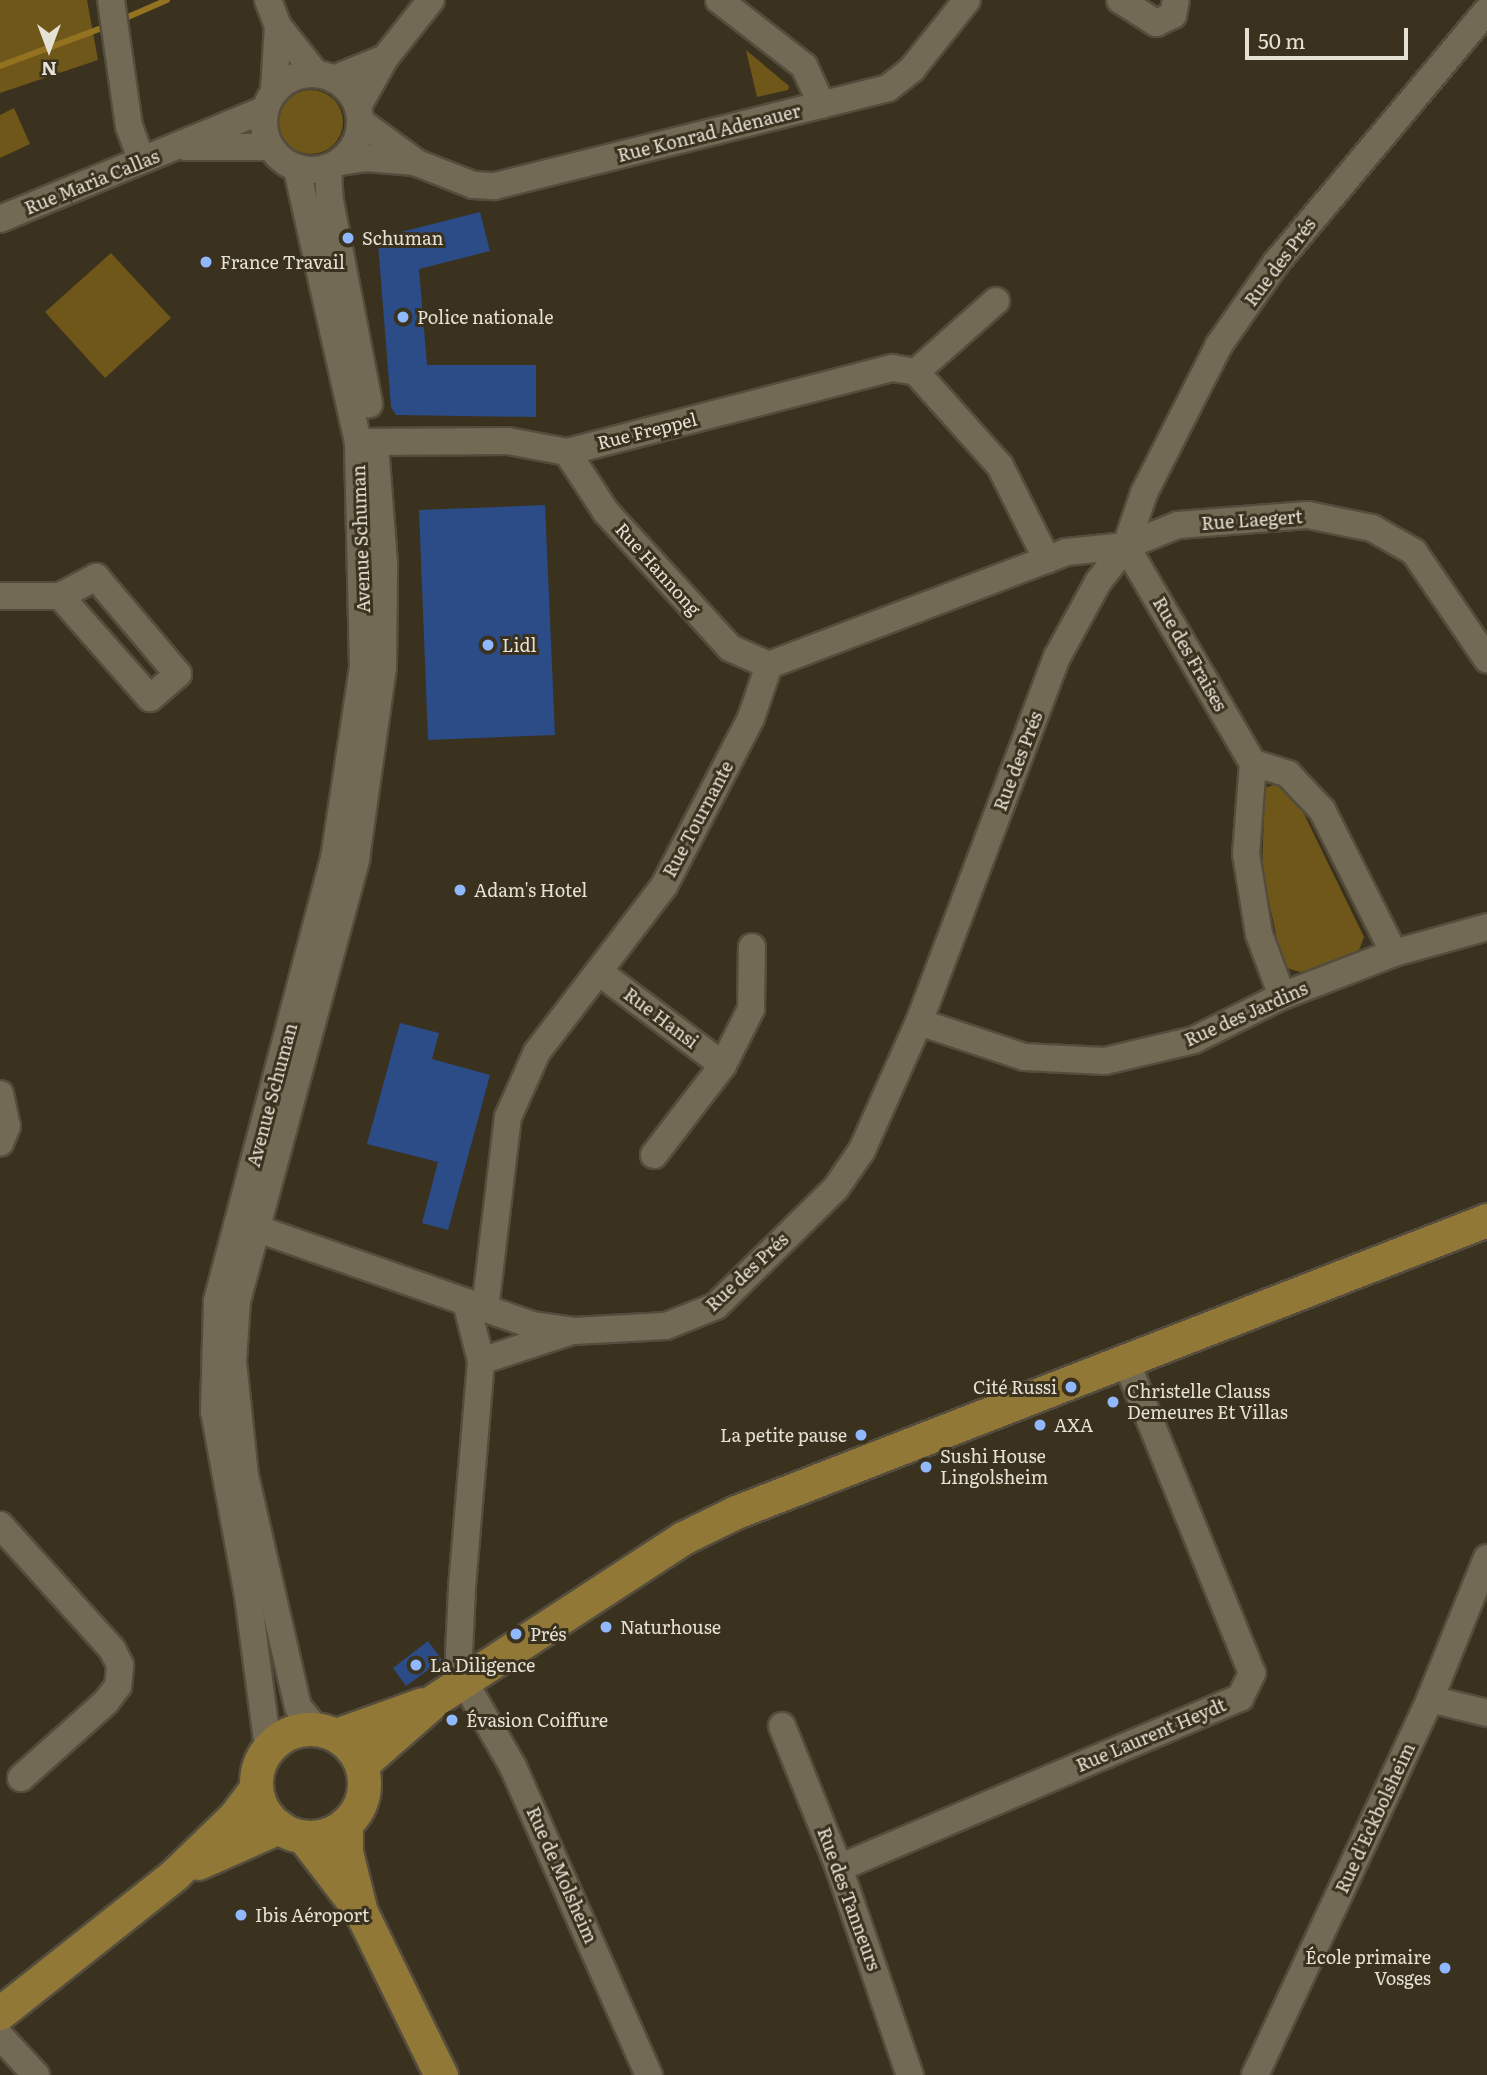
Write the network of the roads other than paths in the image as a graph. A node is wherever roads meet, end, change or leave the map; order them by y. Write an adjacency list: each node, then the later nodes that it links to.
1 (268, 0): 9 (street)
2 (431, 0): 10 (street)
3 (719, 0): 13 (street)
4 (967, 0): 13 (street, Rue Konrad Adenauer)
5 (1120, 0): 6 (street)
6 (1176, 0)
7 (113, 15): 17 (street)
8 (1484, 22): 26 (street, Rue des Prés)
9 (278, 26): 11 (street); 12 (street)
10 (385, 58): 11 (street); 14 (street)
11 (324, 76): 12 (street); 14 (street)
12 (270, 100): 15 (street, Rue Maria Callas); 16 (street)
13 (822, 105): 18 (street, Rue Konrad Adenauer)
14 (359, 114): 18 (street, Rue Konrad Adenauer); 19 (street)
15 (184, 147): 16 (street, Rue Maria Callas); 17 (street, Rue Maria Callas)
16 (270, 147): 20 (street)
17 (141, 159): 21 (street, Rue Maria Callas)
18 (417, 163): 19 (street, Rue Konrad Adenauer)
19 (334, 165): 20 (street); 24 (street, Avenue Schuman)
20 (297, 169): 24 (street, Avenue Schuman)
21 (0, 219)
22 (996, 301): 23 (street)
23 (916, 372): 25 (street, Rue Freppel); 27 (street)
24 (366, 442): 25 (street, Rue Freppel); 44 (street, Avenue Schuman)
25 (567, 452): 31 (street, Rue Hannong)
26 (1126, 546): 27 (street); 30 (street, Rue Laegert); 32 (street, Rue des Fraises); 38 (street, Rue des Prés)
27 (1046, 560): 31 (street)
28 (0, 596): 29 (street)
29 (60, 596): 29 (street)
30 (1487, 659)
31 (769, 665): 36 (street, Rue Tournante)
32 (1253, 763): 35 (street); 37 (street)
33 (1487, 927): 35 (street, Rue des Jardins)
34 (752, 947): 39 (street)
35 (1394, 953): 37 (street, Rue des Jardins)
36 (599, 972): 39 (street, Rue Hansi); 45 (street, Rue Tournante)
37 (1282, 996): 38 (street, Rue des Jardins)
38 (919, 1022): 46 (street, Rue des Prés)
39 (723, 1065): 42 (street)
40 (0, 1094): 41 (street)
41 (0, 1143)
42 (654, 1155)
43 (1487, 1220): 47 (main road)
44 (247, 1224): 45 (street, Rue des Prés); 56 (street, Avenue Schuman); 57 (street, Avenue Schuman)
45 (476, 1306): 46 (street, Rue des Prés); 48 (street)
46 (574, 1331): 48 (street)
47 (1125, 1358): 51 (main road); 63 (street, Rue Laurent Heydt)
48 (481, 1361): 51 (street)
49 (0, 1525): 59 (street)
50 (1487, 1558): 53 (street, Rue d'Eckbolsheim)
51 (464, 1681): 52 (main road); 70 (street, Rue de Molsheim)
52 (436, 1699): 56 (main road); 58 (main road)
53 (1430, 1699): 54 (street); 72 (street, Rue d'Eckbolsheim)
54 (1487, 1713)
55 (782, 1726): 63 (street, Rue des Tanneurs)
56 (326, 1732): 57 (main road); 58 (main road)
57 (268, 1748): 60 (main road)
58 (361, 1765): 61 (main road)
59 (20, 1778)
60 (256, 1788): 62 (main road); 64 (main road)
61 (346, 1824): 62 (main road); 65 (main road)
62 (292, 1833): 64 (main road); 65 (main road)
63 (839, 1868): 71 (street, Rue des Tanneurs)
64 (174, 1875): 66 (main road)
65 (361, 1912): 69 (main road)
66 (0, 2013)
67 (0, 2036): 68 (street)
68 (36, 2075)
69 (441, 2075)
70 (649, 2075)
71 (910, 2075)
72 (1255, 2075)

